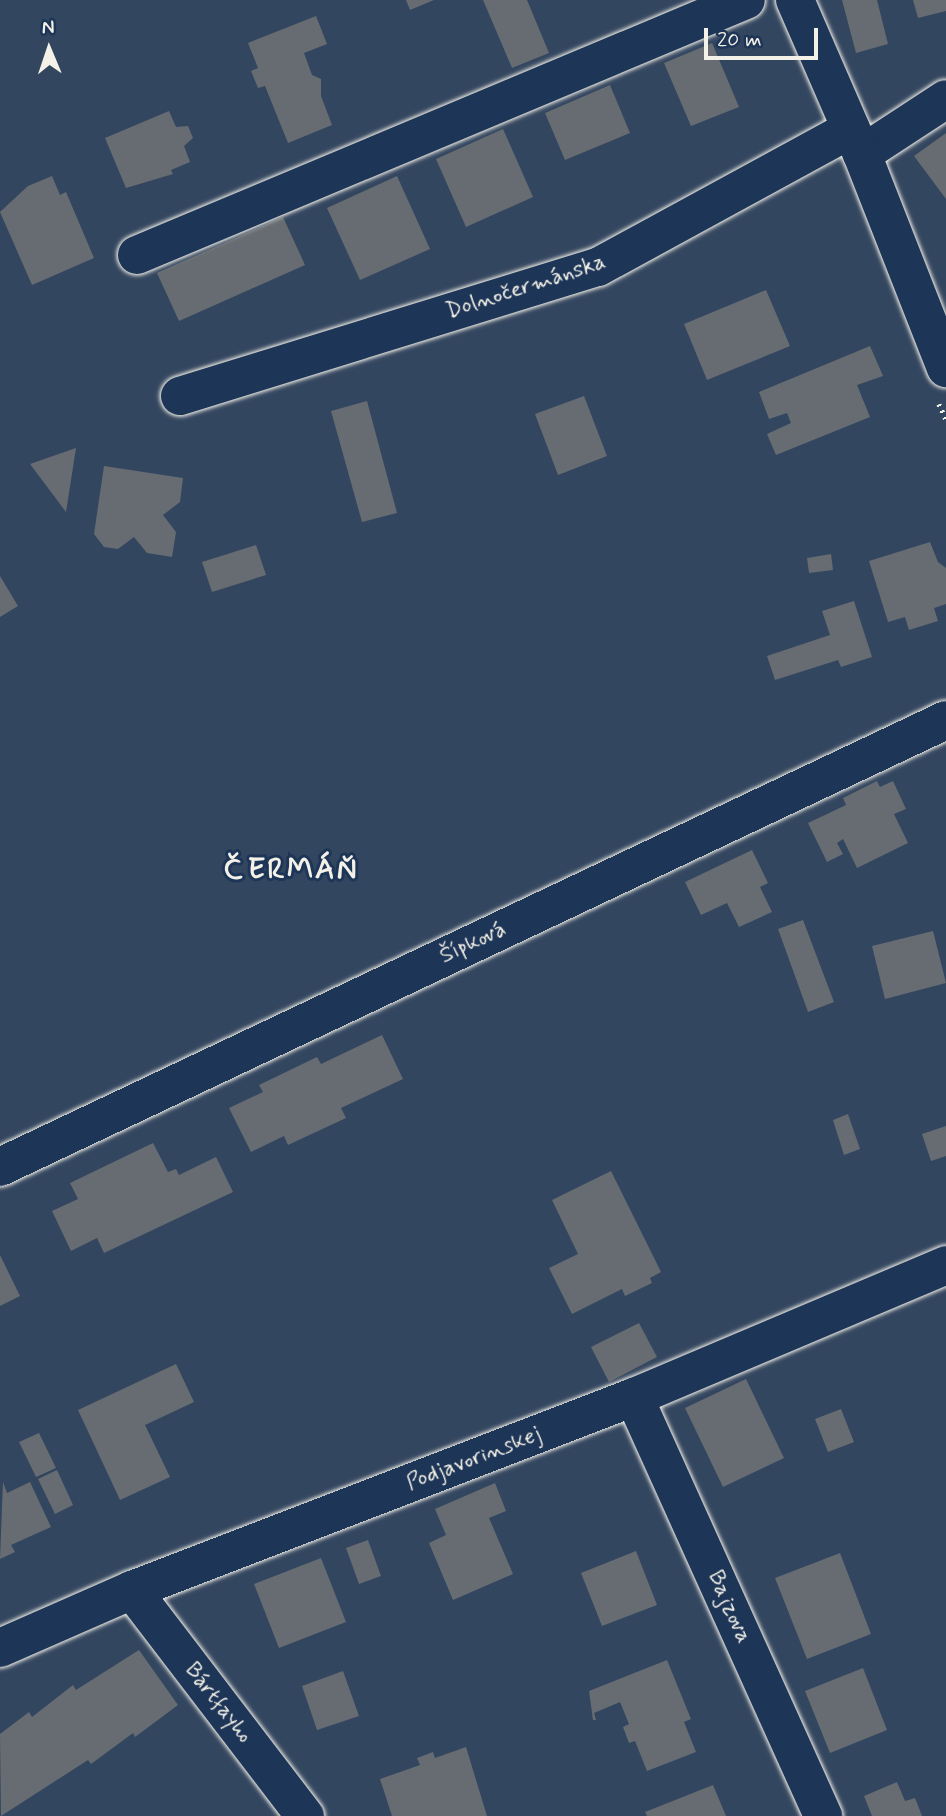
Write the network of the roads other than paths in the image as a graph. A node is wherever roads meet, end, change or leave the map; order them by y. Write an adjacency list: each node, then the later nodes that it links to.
1 (746, 0): 5 (street)
2 (795, 0): 4 (street)
3 (946, 99): 4 (street, Dolnočermánska)
4 (857, 142): 6 (street); 7 (street, Dolnočermánska)
5 (137, 255)
6 (946, 368)
7 (180, 396)
8 (946, 720): 9 (street, Šípková)
9 (0, 1167)
10 (946, 1265): 11 (street, Podjavorinskej)
11 (634, 1397): 12 (street, Podjavorinskej); 15 (street, Bajzova)
12 (132, 1590): 13 (street, Podjavorinskej); 14 (street, Bártfayho)
13 (0, 1648)
14 (305, 1816)
15 (823, 1816)

